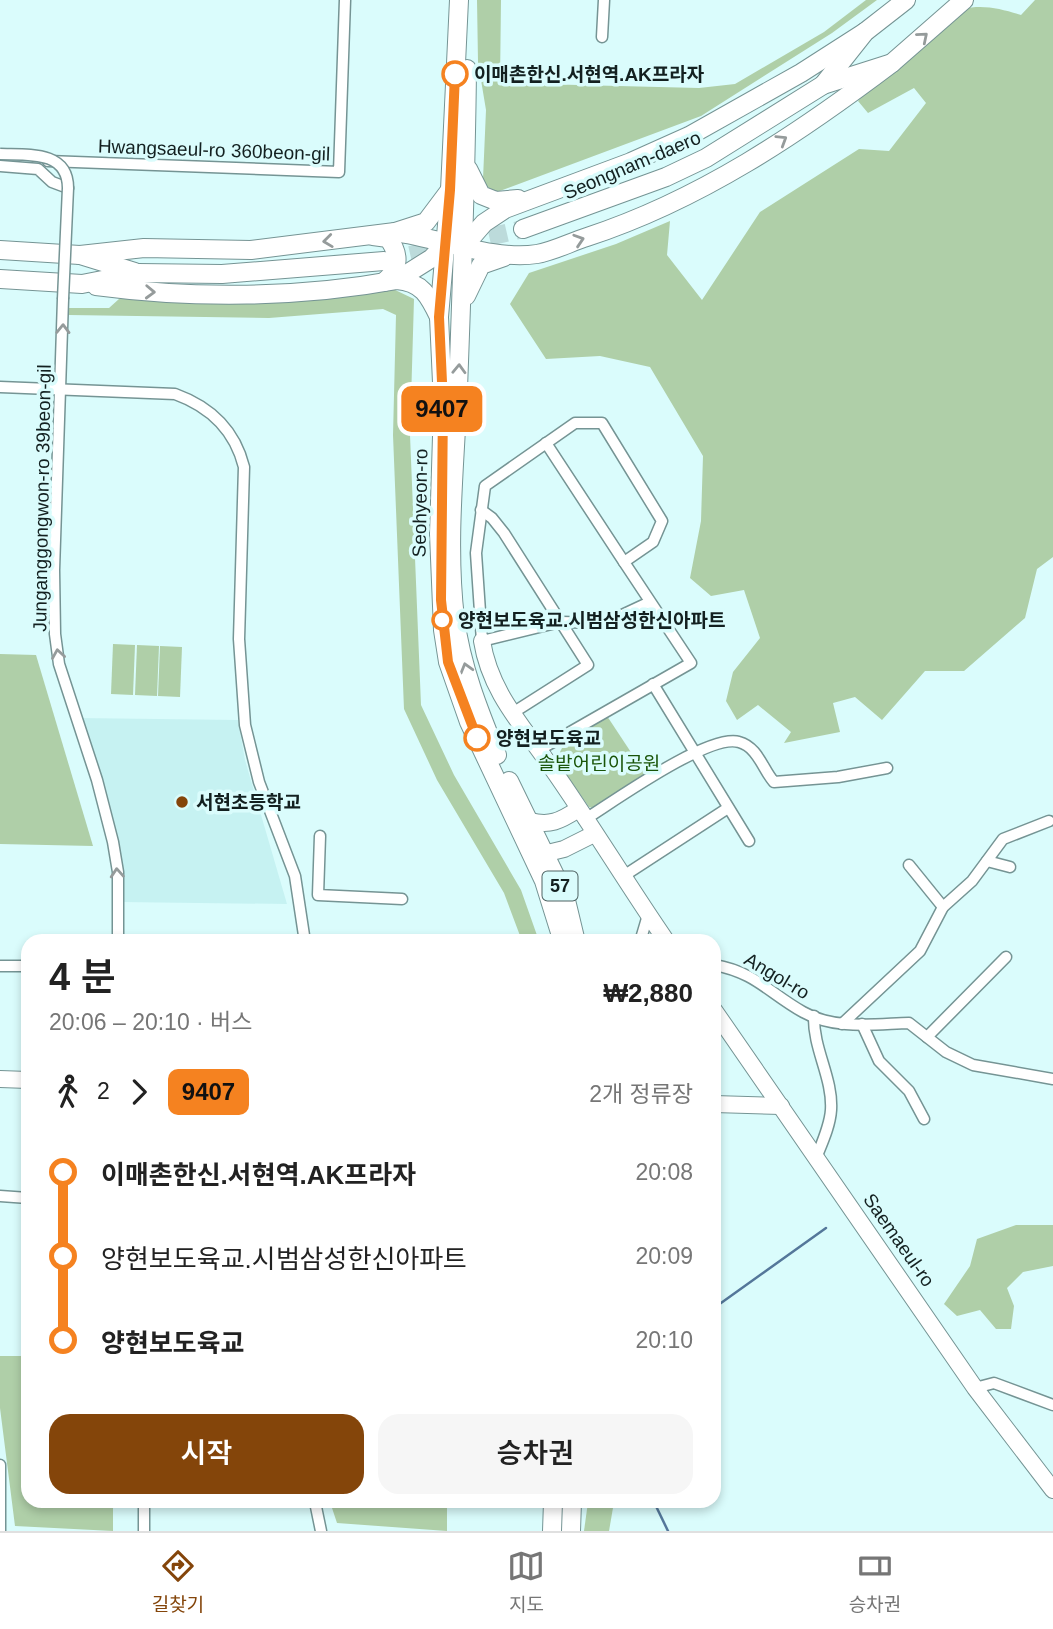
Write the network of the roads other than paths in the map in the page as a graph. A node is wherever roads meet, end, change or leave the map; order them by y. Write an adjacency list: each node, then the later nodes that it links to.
1 (340, 0): 2 (street)
2 (345, 0): 12 (street, Hwangsaeul-ro 360beon-gil)
3 (459, 0): 16 (main road, Seohyeon-ro / 57)
4 (468, 0): 13 (main road, Seohyeon-ro / 57)
5 (604, 0): 9 (street)
6 (906, 0): 8 (main road, Seongnam-daero)
7 (964, 0): 10 (main road, Seongnam-daero, one-way to 7)
8 (865, 32): 11 (main road, Seongnam-daero); 17 (main road)
9 (602, 37)
10 (892, 63): 11 (main road, Seongnam-daero); 25 (main road, one-way to 10)
11 (823, 85): 18 (main road, Seongnam-daero)
12 (0, 156): 15 (street, bridge)
13 (466, 165): 17 (main road); 22 (main road, Seohyeon-ro / 57)
14 (0, 166): 15 (street)
15 (68, 188): 35 (street, Junganggongwon-ro 39beon-gil, one-way to 15, bridge)
16 (450, 190): 19 (main road); 21 (main road, Seohyeon-ro / 57)
17 (538, 197): 22 (main road); 25 (main road)
18 (523, 229)
19 (396, 232): 20 (main road); 21 (main road)
20 (372, 236): 26 (main road, one-way to 26); 30 (main road)
21 (446, 243): 22 (main road); 30 (main road); 33 (main road, Seohyeon-ro / 57)
22 (464, 246): 24 (main road); 32 (main road, Seohyeon-ro / 57)
23 (0, 250): 26 (main road)
24 (512, 254): 25 (main road); 32 (main road)
25 (537, 254)
26 (80, 255): 28 (main road)
27 (384, 261): 28 (main road)
28 (138, 273): 31 (main road)
29 (0, 279): 31 (main road)
30 (390, 281): 31 (main road, one-way to 30); 33 (main road)
31 (82, 284)
32 (461, 309): 49 (main road, Seohyeon-ro / 57, one-way to 32)
33 (439, 317): 54 (main road, Seohyeon-ro / 57)
34 (0, 387): 35 (street)
35 (61, 387): 62 (street, Junganggongwon-ro 39beon-gil, one-way to 35); 63 (street)
36 (547, 443): 37 (street); 38 (street); 38 (street)
37 (481, 510): 40 (street); 41 (street)
38 (624, 562): 39 (street)
39 (650, 602): 40 (street); 42 (street)
40 (560, 622): 41 (street); 43 (street)
41 (482, 641): 43 (street)
42 (653, 684): 44 (street); 45 (street)
43 (511, 714): 44 (street)
44 (539, 750): 48 (street)
45 (694, 752): 46 (street); 47 (street); 48 (street)
46 (887, 768)
47 (728, 808): 53 (street); 58 (street)
48 (581, 815): 49 (street); 51 (street)
49 (530, 821): 54 (main road, Seohyeon-ro / 57)
50 (1049, 821): 55 (street)
51 (594, 834): 54 (street); 58 (street)
52 (320, 836): 59 (street)
53 (749, 841)
54 (539, 855): 64 (main road, Seohyeon-ro / 57); 65 (main road, Seohyeon-ro / 57)
55 (986, 861): 57 (street); 60 (street)
56 (909, 865): 60 (street)
57 (1010, 867)
58 (622, 877): 61 (street)
59 (402, 899)
60 (943, 907): 74 (street)
61 (648, 915): 66 (street); 67 (street)
62 (118, 934)
63 (304, 934)
64 (562, 934)
65 (574, 934)
66 (642, 934)
67 (661, 934)
68 (1006, 957): 76 (street)
69 (0, 966): 70 (street)
70 (21, 966)
71 (721, 966): 72 (street, Angol-ro)
72 (814, 1016): 74 (street, Angol-ro); 83 (street)
73 (721, 1020): 81 (street, Saemaeul-ro)
74 (842, 1024): 75 (street, Angol-ro)
75 (862, 1024): 76 (street, Angol-ro); 82 (street)
76 (927, 1037): 78 (street, Angol-ro)
77 (0, 1079): 79 (street)
78 (1053, 1079)
79 (21, 1080)
80 (721, 1104): 81 (street)
81 (781, 1107): 83 (street, Saemaeul-ro)
82 (924, 1119)
83 (816, 1158): 86 (street, Saemaeul-ro)
84 (0, 1196): 85 (street)
85 (21, 1198)
86 (975, 1388): 87 (street); 89 (street, Saemaeul-ro)
87 (1053, 1405)
88 (0, 1465): 94 (street)
89 (1053, 1490)
90 (144, 1508): 95 (street)
91 (316, 1508): 96 (street)
92 (553, 1508): 97 (main road)
93 (572, 1508): 98 (main road)
94 (0, 1531)
95 (144, 1531)
96 (321, 1531)
97 (552, 1531)
98 (570, 1531)

